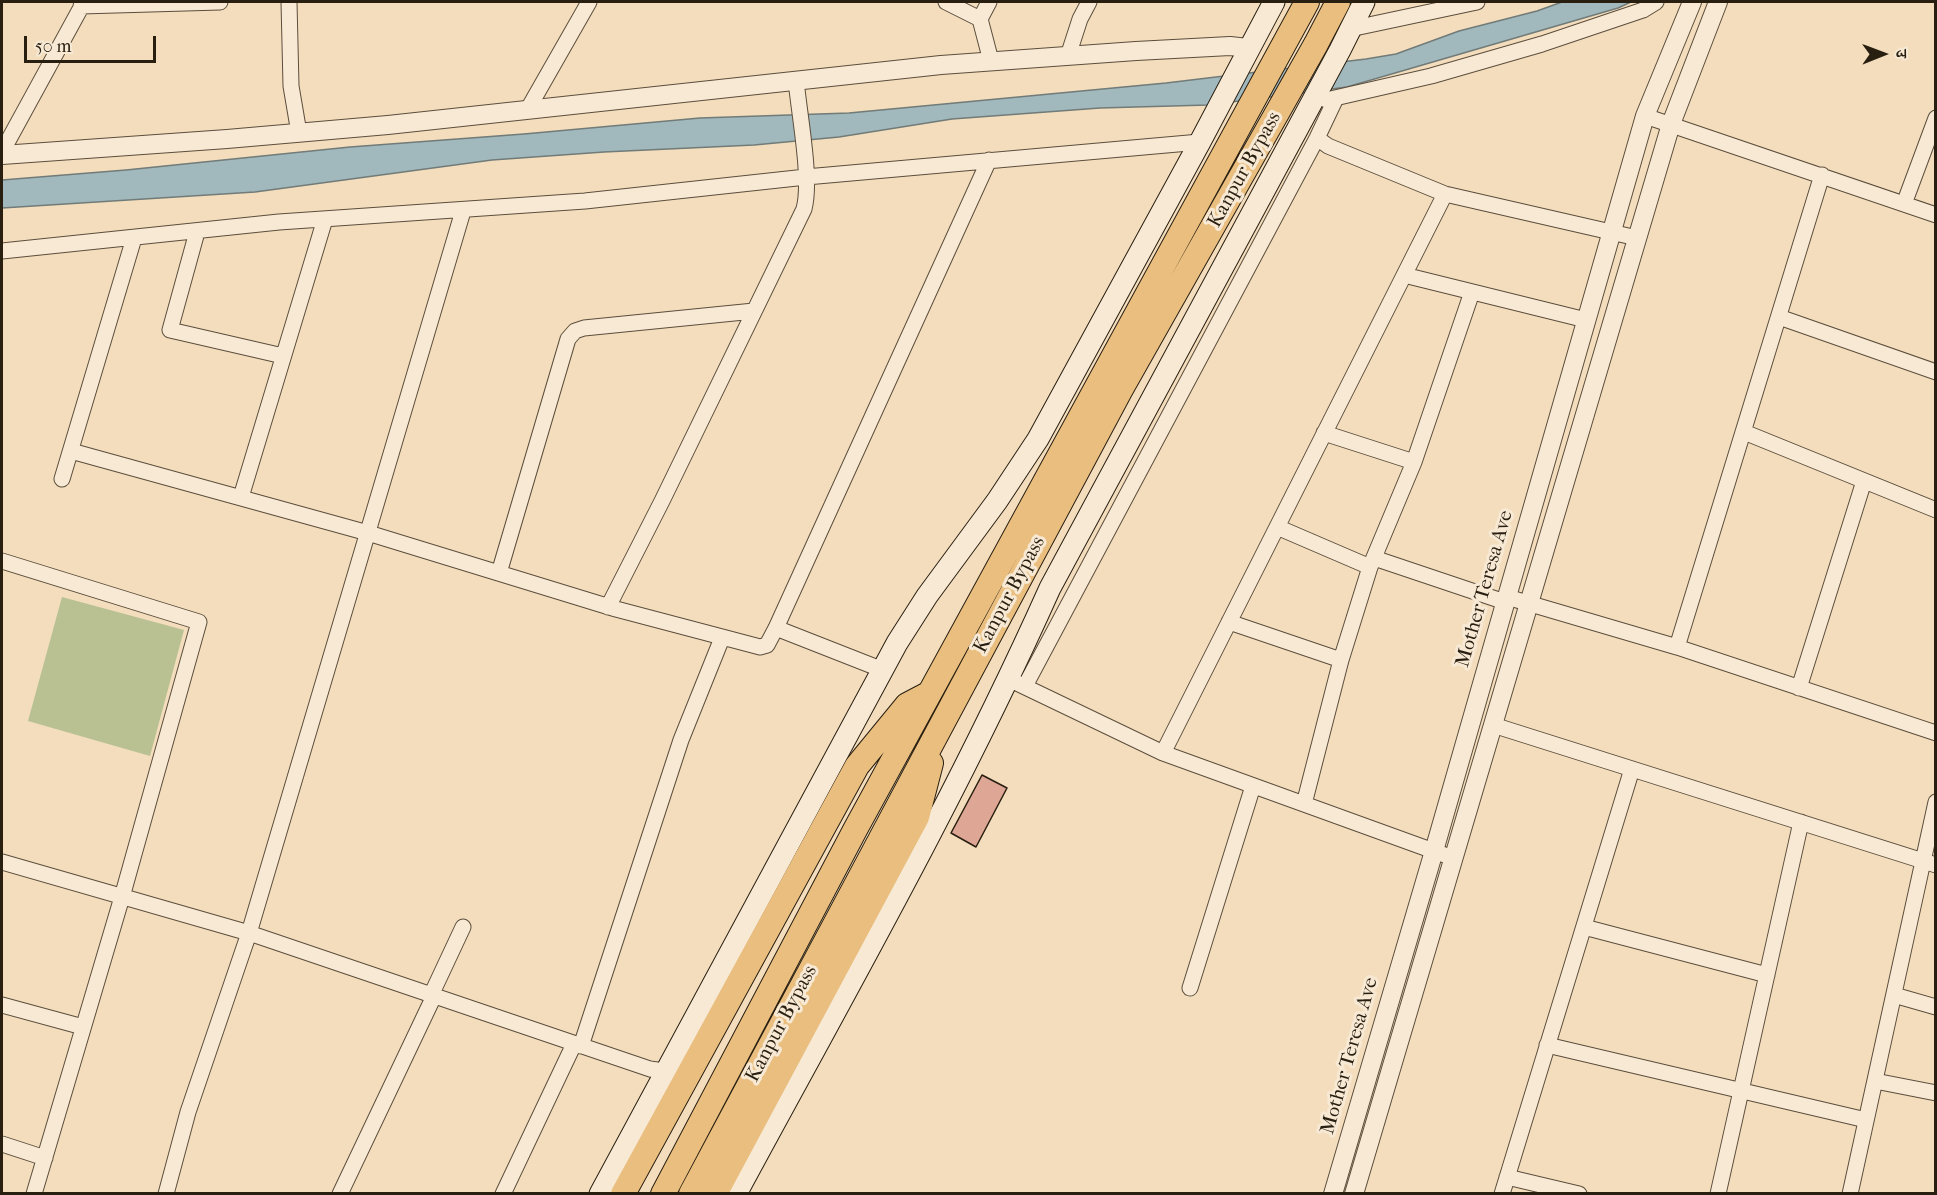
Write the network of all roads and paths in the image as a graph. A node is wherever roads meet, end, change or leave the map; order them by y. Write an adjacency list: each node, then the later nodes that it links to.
1 (220, 2): 15 (street)
2 (289, 2): 27 (street)
3 (589, 2): 23 (street)
4 (946, 2): 16 (street)
5 (989, 2): 16 (street)
6 (1089, 2): 19 (street)
7 (1274, 2): 18 (main road)
8 (1307, 2): 75 (highway, Kanpur Bypass)
9 (1338, 2): 76 (highway, Kanpur Bypass)
10 (1364, 2): 17 (main road)
11 (1477, 2): 17 (street)
12 (1656, 2): 22 (street)
13 (1692, 2): 24 (street, Mother Teresa Ave)
14 (1718, 2): 26 (street)
15 (82, 4): 30 (street)
16 (980, 19): 20 (street)
17 (1350, 29): 22 (main road)
18 (1245, 55): 19 (street); 29 (main road)
19 (1068, 56): 20 (street)
20 (991, 62): 21 (street)
21 (796, 80): 23 (street); 33 (street)
22 (1321, 99): 28 (street); 73 (main road)
23 (528, 109): 27 (street)
24 (1645, 116): 26 (street); 40 (street, Mother Teresa Ave)
25 (1935, 118): 35 (street)
26 (1671, 124): 32 (street); 42 (street)
27 (299, 133): 30 (street)
28 (1317, 138): 34 (street); 73 (street)
29 (1200, 142): 31 (street); 72 (main road)
30 (2, 154)
31 (989, 160): 33 (street); 68 (street)
32 (1822, 176): 35 (street); 47 (street)
33 (806, 177): 36 (street); 46 (street)
34 (1445, 194): 40 (street); 44 (street)
35 (1904, 204): 37 (street)
36 (463, 211): 38 (street); 60 (street)
37 (1935, 215)
38 (325, 219): 39 (street); 49 (street)
39 (197, 232): 41 (street); 49 (street)
40 (1611, 232): 42 (street); 48 (street, Mother Teresa Ave)
41 (134, 238): 43 (street); 53 (street)
42 (1637, 238): 65 (street)
43 (2, 251)
44 (1404, 275): 45 (street); 52 (street)
45 (1472, 292): 48 (street); 54 (street)
46 (754, 311): 63 (street); 66 (street)
47 (1779, 316): 50 (street); 51 (street)
48 (1586, 320): 64 (street, Mother Teresa Ave)
49 (283, 356): 57 (street)
50 (1935, 372)
51 (1744, 432): 56 (street); 70 (street)
52 (1324, 433): 54 (street); 59 (street)
53 (71, 451): 55 (street); 57 (street)
54 (1414, 462): 62 (street)
55 (62, 479)
56 (1864, 481): 58 (street); 74 (street)
57 (241, 497): 60 (street)
58 (1935, 510)
59 (1277, 527): 62 (street); 67 (street)
60 (368, 533): 63 (street); 92 (street)
61 (2, 561): 89 (street)
62 (1372, 563): 64 (street); 71 (street)
63 (499, 573): 66 (street)
64 (1506, 600): 65 (street); 85 (street, Mother Teresa Ave)
65 (1529, 603): 70 (street); 77 (street)
66 (608, 607): 69 (street)
67 (1229, 622): 71 (street); 79 (street)
68 (776, 628): 69 (street); 72 (street)
69 (722, 638): 100 (street)
70 (1677, 647): 74 (street)
71 (1341, 660): 83 (street)
72 (883, 670): 102 (main road)
73 (1017, 683): 79 (street); 119 (main road)
74 (1799, 688): 78 (street)
75 (931, 692): 110 (highway); 116 (highway, Kanpur Bypass)
76 (941, 725): 117 (highway, Kanpur Bypass); 118 (highway)
77 (1492, 725): 80 (street); 86 (street)
78 (1935, 733)
79 (1163, 753): 81 (street)
80 (1632, 769): 84 (street); 91 (street)
81 (1253, 786): 83 (street); 94 (street)
82 (1935, 802): 88 (street)
83 (1304, 804): 85 (street)
84 (1801, 822): 88 (street); 93 (street)
85 (1434, 851): 86 (street); 120 (street, Mother Teresa Ave)
86 (1453, 858): 121 (street)
87 (2, 862): 89 (street)
88 (1929, 863): 95 (street)
89 (122, 897): 92 (street); 99 (street)
90 (463, 927): 96 (street)
91 (1584, 927): 93 (street); 101 (street)
92 (249, 933): 96 (street); 112 (street)
93 (1767, 975): 104 (street)
94 (1190, 988)
95 (1893, 995): 98 (street); 103 (street)
96 (434, 996): 100 (street); 113 (street)
97 (2, 1005): 99 (street)
98 (1935, 1007)
99 (84, 1027): 108 (street)
100 (577, 1045): 102 (street); 114 (street)
101 (1547, 1046): 104 (street); 109 (street)
102 (664, 1071): 115 (main road)
103 (1875, 1081): 105 (street); 106 (street)
104 (1741, 1091): 106 (street); 124 (street)
105 (1935, 1093)
106 (1866, 1120): 125 (street)
107 (2, 1143): 108 (street)
108 (45, 1158): 111 (street)
109 (1507, 1177): 122 (street); 123 (street)
110 (628, 1185)
111 (34, 1194)
112 (166, 1194)
113 (340, 1194)
114 (503, 1194)
115 (600, 1194)
116 (663, 1194)
117 (691, 1194)
118 (715, 1194)
119 (736, 1194)
120 (1333, 1194)
121 (1354, 1194)
122 (1502, 1194)
123 (1580, 1194)
124 (1718, 1194)
125 (1850, 1194)

